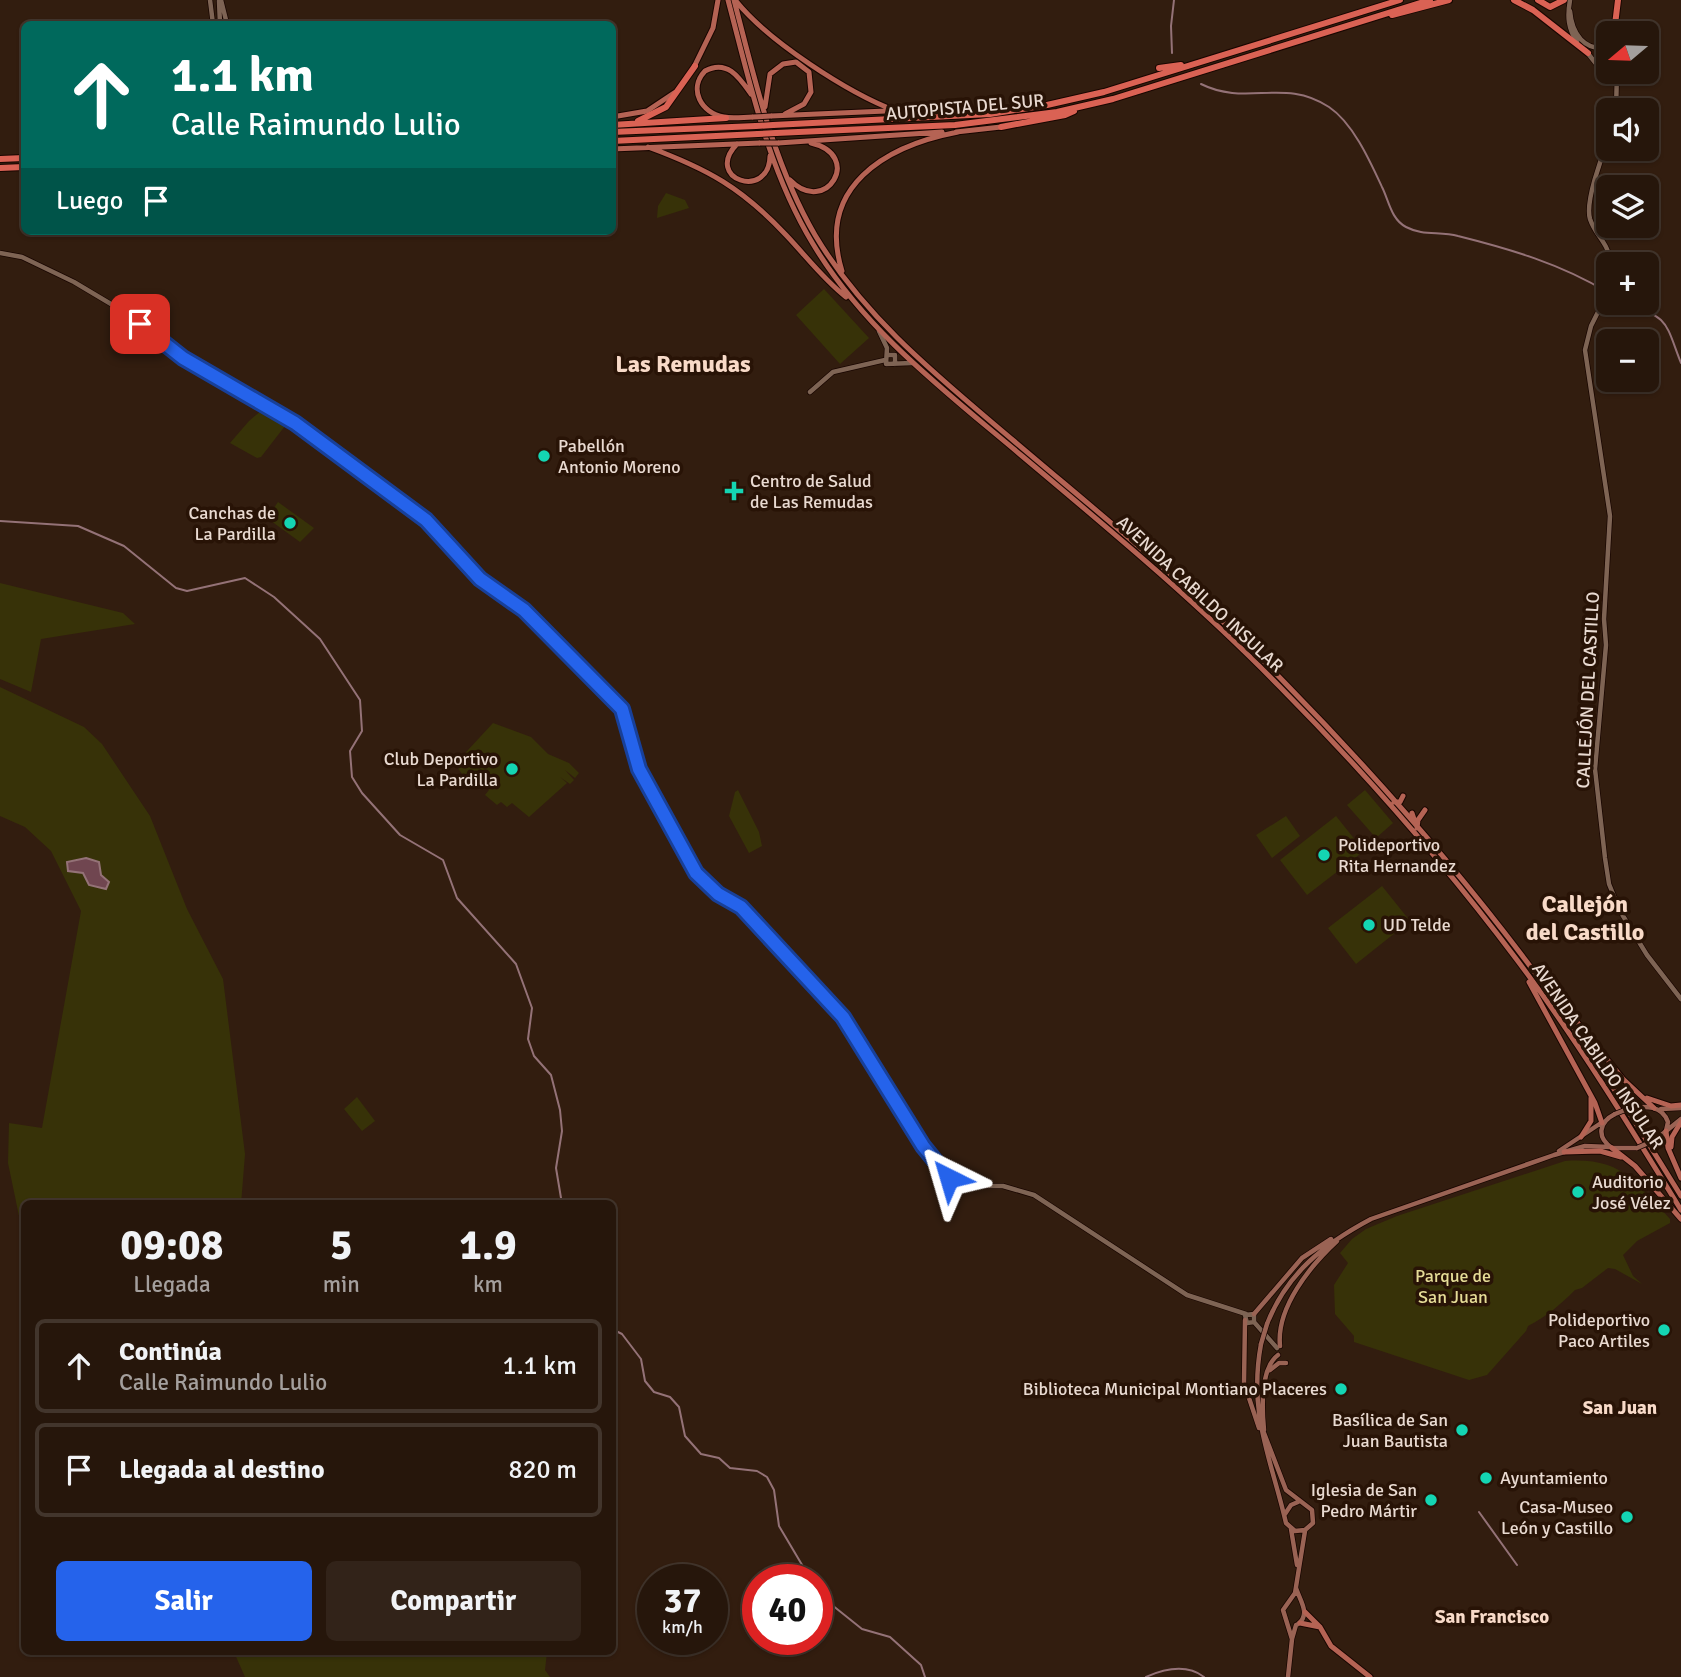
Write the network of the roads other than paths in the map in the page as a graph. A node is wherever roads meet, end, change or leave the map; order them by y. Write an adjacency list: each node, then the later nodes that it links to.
1 (210, 0): 15 (street)
2 (220, 0): 16 (street); 17 (street)
3 (718, 0): 23 (main road)
4 (727, 0): 29 (main road, AVENIDA CABILDO INSULAR)
5 (735, 0): 32 (main road); 35 (main road, AVENIDA CABILDO INSULAR)
6 (1400, 0): 21 (highway, AUTOPISTA DEL SUR)
7 (1430, 0): 14 (highway, AUTOPISTA DEL SUR)
8 (1514, 0): 20 (highway)
9 (1538, 0): 10 (highway)
10 (1564, 0)
11 (1571, 0): 19 (street); 20 (street)
12 (1618, 0): 18 (highway)
13 (1449, 1): 14 (highway)
14 (1383, 15): 30 (highway, AUTOPISTA DEL SUR)
15 (213, 21)
16 (220, 21)
17 (226, 21)
18 (1616, 21)
19 (1596, 47)
20 (1588, 53): 22 (street)
21 (1200, 62): 24 (highway); 35 (highway, AUTOPISTA DEL SUR)
22 (1596, 63)
23 (695, 66): 33 (main road); 36 (highway)
24 (1158, 68)
25 (1612, 84): 27 (street)
26 (1615, 84): 27 (street)
27 (1615, 89): 28 (street)
28 (1615, 98)
29 (754, 99): 34 (main road); 46 (main road, AVENIDA CABILDO INSULAR)
30 (1086, 106): 38 (highway); 41 (highway, AUTOPISTA DEL SUR, bridge)
31 (932, 109): 32 (main road)
32 (897, 111): 35 (main road)
33 (616, 116)
34 (726, 118): 35 (main road, bridge); 37 (highway)
35 (772, 119): 35 (main road); 39 (highway, AUTOPISTA DEL SUR, bridge); 52 (main road, AVENIDA CABILDO INSULAR)
36 (616, 124)
37 (616, 125)
38 (1001, 127): 40 (main road)
39 (616, 132)
40 (958, 132): 42 (main road); 55 (main road)
41 (616, 141)
42 (804, 141): 43 (main road, bridge); 52 (main road)
43 (737, 144): 44 (main road); 46 (main road)
44 (648, 147): 45 (main road); 56 (main road)
45 (616, 149)
46 (769, 149): 56 (main road, AVENIDA CABILDO INSULAR)
47 (21, 157): 48 (highway)
48 (1, 159)
49 (1602, 161): 53 (street)
50 (2, 168): 51 (highway)
51 (21, 168)
52 (787, 178): 55 (main road, AVENIDA CABILDO INSULAR)
53 (1608, 252)
54 (0, 253): 90 (street)
55 (853, 290): 64 (main road, AVENIDA CABILDO INSULAR)
56 (853, 302): 58 (main road, AVENIDA CABILDO INSULAR)
57 (1597, 315): 70 (street, CALLEJÓN DEL CASTILLO)
58 (878, 330): 59 (street); 60 (main road, AVENIDA CABILDO INSULAR)
59 (886, 357): 61 (street); 61 (street); 62 (street)
60 (912, 363): 61 (street); 68 (main road, AVENIDA CABILDO INSULAR)
61 (894, 365)
62 (810, 392)
63 (1403, 796): 64 (main road)
64 (1394, 802): 67 (main road, AVENIDA CABILDO INSULAR)
65 (1425, 810): 67 (main road)
66 (1412, 813): 67 (main road)
67 (1417, 828): 69 (main road, AVENIDA CABILDO INSULAR)
68 (1518, 961): 72 (main road); 86 (main road, AVENIDA CABILDO INSULAR)
69 (1526, 961): 71 (main road); 85 (main road, AVENIDA CABILDO INSULAR)
70 (1681, 999)
71 (1636, 1092): 73 (main road); 74 (main road)
72 (1590, 1095): 76 (main road); 78 (main road)
73 (1681, 1107): 74 (main road)
74 (1655, 1108): 76 (main road, bridge); 77 (main road)
75 (1681, 1121): 77 (main road); 82 (main road)
76 (1602, 1123): 78 (main road); 79 (main road)
77 (1666, 1131): 79 (main road, bridge); 82 (main road)
78 (1581, 1138): 81 (main road)
79 (1611, 1147): 80 (main road); 83 (main road)
80 (1564, 1152): 81 (main road); 83 (main road)
81 (1554, 1155): 88 (main road)
82 (1672, 1157): 84 (main road)
83 (1630, 1162): 87 (main road)
84 (1681, 1178)
85 (1681, 1196)
86 (1681, 1210)
87 (1681, 1219)
88 (1348, 1231): 89 (main road); 92 (main road); 96 (main road, bridge)
89 (1254, 1314): 90 (street); 91 (street)
90 (1245, 1317): 91 (street); 97 (main road)
91 (1254, 1322): 92 (street)
92 (1278, 1347)
93 (1278, 1355): 95 (main road)
94 (1286, 1363): 95 (main road)
95 (1267, 1373): 98 (main road)
96 (1259, 1420): 97 (main road); 98 (main road)
97 (1261, 1432): 100 (main road)
98 (1267, 1444): 99 (main road)
99 (1299, 1502): 100 (main road); 102 (main road)
100 (1285, 1515): 101 (main road)
101 (1291, 1529): 102 (main road); 103 (main road)
102 (1305, 1530): 103 (main road)
103 (1298, 1569): 104 (main road)
104 (1296, 1587): 105 (main road); 106 (main road)
105 (1289, 1603): 106 (main road); 107 (main road)
106 (1304, 1609): 108 (main road); 109 (main road)
107 (1287, 1623): 108 (main road); 110 (main road)
108 (1298, 1624): 109 (main road); 110 (main road)
109 (1320, 1627): 112 (main road)
110 (1292, 1639): 111 (main road)
111 (1288, 1677)
112 (1370, 1677)

